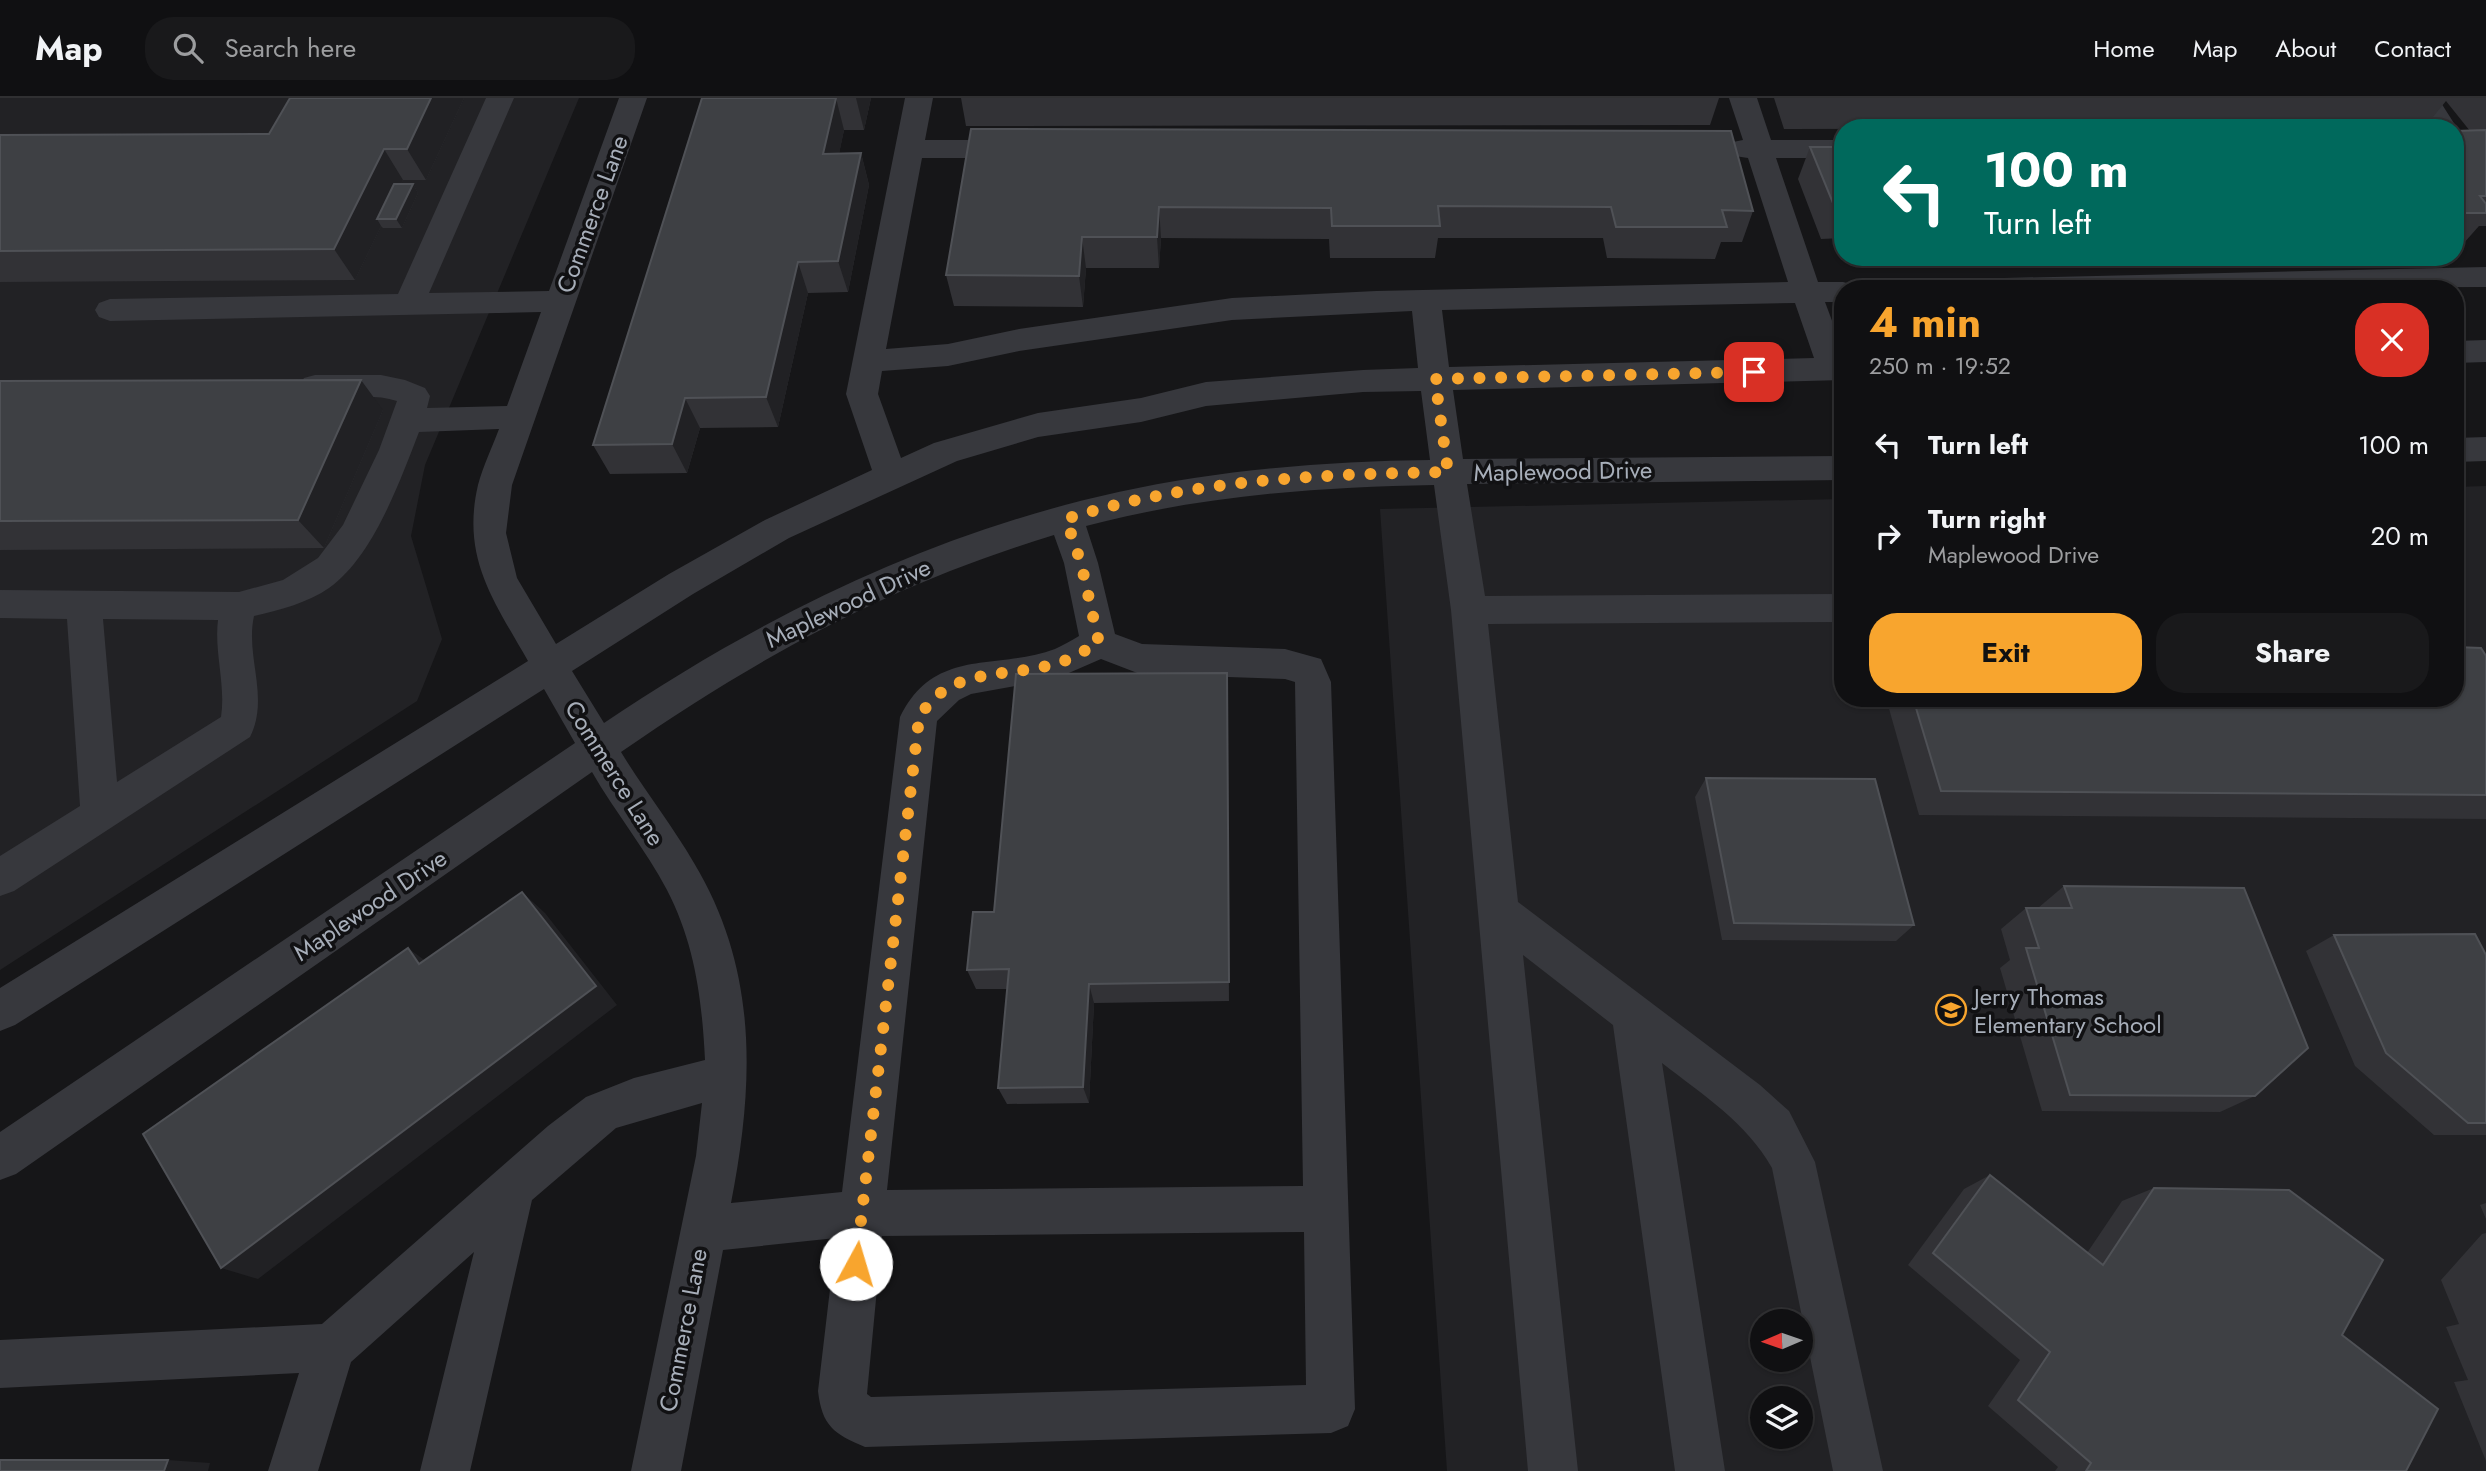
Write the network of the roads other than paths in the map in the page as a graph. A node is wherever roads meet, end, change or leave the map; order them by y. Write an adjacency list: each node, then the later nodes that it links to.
1 (500, 98): 18 (street)
2 (633, 98): 16 (street, Commerce Lane)
3 (919, 98): 7 (street)
4 (1743, 98): 10 (street)
5 (2424, 98): 6 (street)
6 (2438, 119)
7 (910, 149): 8 (street); 23 (street)
8 (1049, 149)
9 (1718, 149): 10 (street)
10 (1760, 149): 11 (street); 14 (street)
11 (1834, 149)
12 (2486, 277): 13 (street)
13 (2388, 280)
14 (1806, 292): 15 (street); 17 (street); 22 (street)
15 (1834, 292)
16 (561, 300): 18 (street); 27 (street, Commerce Lane)
17 (1426, 300): 23 (street); 25 (street)
18 (408, 306): 19 (street)
19 (110, 310)
20 (2486, 351): 21 (street)
21 (2464, 352)
22 (1834, 359)
23 (870, 361): 33 (street)
24 (1834, 369): 25 (street)
25 (1435, 379): 32 (street); 33 (street)
26 (276, 386): 28 (street)
27 (519, 417): 28 (street); 41 (street, Commerce Lane)
28 (409, 420): 37 (street)
29 (2486, 449): 30 (street)
30 (2464, 450)
31 (1834, 468): 32 (street, Maplewood Drive)
32 (1448, 472): 34 (street, Maplewood Drive); 39 (street)
33 (891, 476): 41 (street)
34 (1066, 519): 40 (street); 42 (street, Maplewood Drive)
35 (0, 604): 36 (street)
36 (84, 605): 37 (street); 43 (street)
37 (239, 606): 43 (street)
38 (1834, 608): 39 (street)
39 (1469, 610): 45 (street)
40 (1099, 643): 51 (street); 52 (street)
41 (548, 666): 42 (street, Commerce Lane); 46 (street)
42 (598, 748): 48 (street, Commerce Lane); 49 (street, Maplewood Drive)
43 (100, 814): 44 (street)
44 (0, 878)
45 (1499, 912): 47 (street); 59 (street)
46 (0, 1011)
47 (1633, 1014): 60 (street); 61 (street)
48 (727, 1075): 50 (street); 53 (street, Commerce Lane)
49 (0, 1158)
50 (512, 1189): 54 (street); 57 (street)
51 (1326, 1209): 52 (street); 52 (street)
52 (862, 1213): 53 (street)
53 (703, 1229): 58 (street, Commerce Lane)
54 (331, 1347): 55 (street); 56 (street)
55 (0, 1364)
56 (293, 1471)
57 (444, 1471)
58 (656, 1471)
59 (1553, 1471)
60 (1700, 1471)
61 (1858, 1471)

